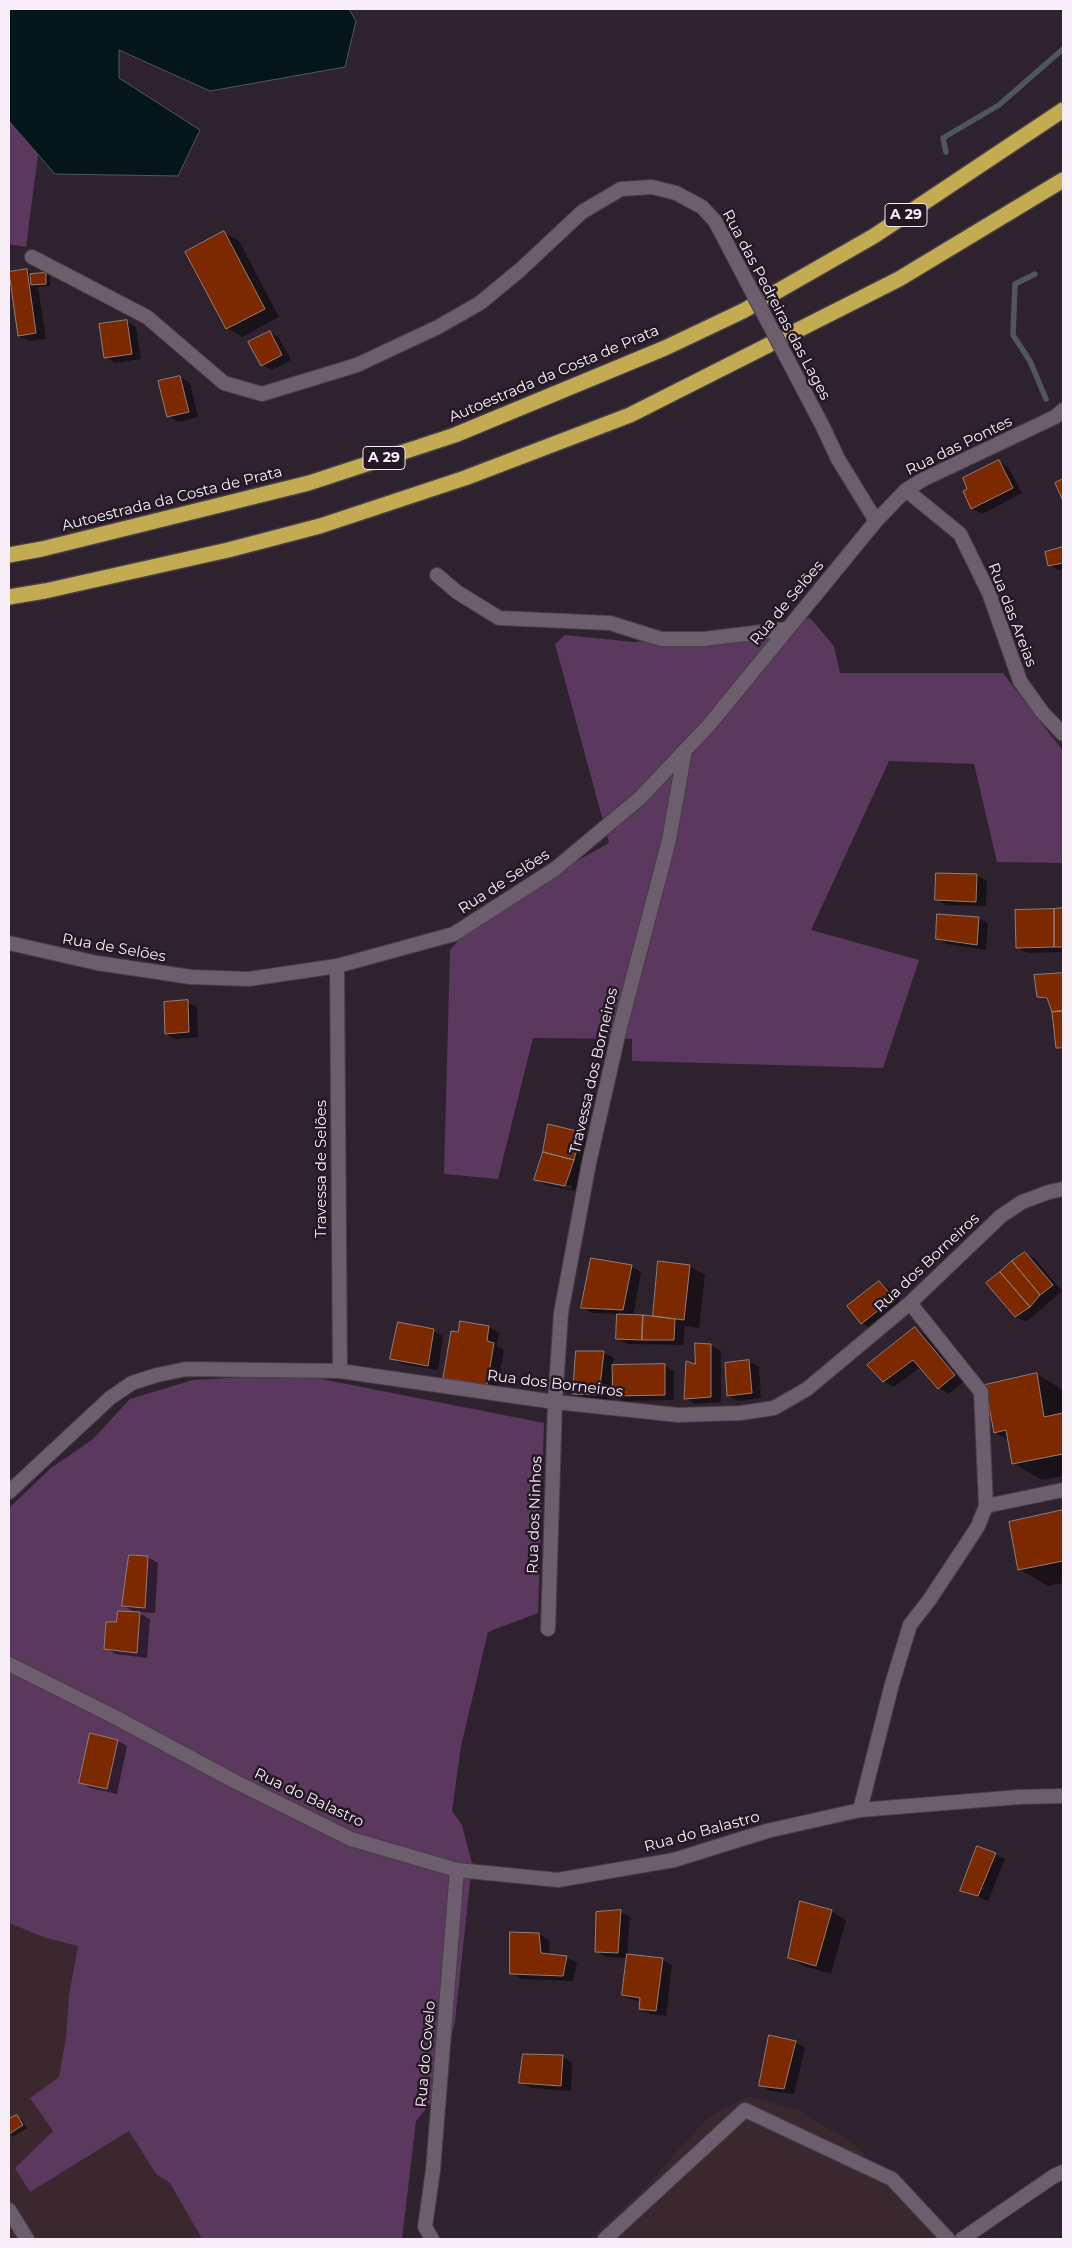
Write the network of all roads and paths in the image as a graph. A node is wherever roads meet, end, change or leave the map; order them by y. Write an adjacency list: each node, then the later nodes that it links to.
1 (1063, 110): 7 (highway, Autoestrada da Costa de Prata / A 29)
2 (1062, 182): 9 (highway)
3 (32, 257): 6 (street, Rua das Pedreiras das Lages, bridge)
4 (1063, 410): 5 (street, Rua das Pontes)
5 (906, 490): 6 (street, Rua das Pontes); 11 (street, Rua das Areias)
6 (876, 522): 10 (street, Rua de Selões)
7 (9, 555)
8 (437, 575): 10 (street)
9 (9, 597)
10 (786, 629): 12 (street, Rua de Selões)
11 (1063, 734)
12 (685, 750): 14 (street, Rua de Selões); 18 (street, Travessa dos Borneiros)
13 (9, 943): 14 (street, Rua de Selões)
14 (337, 966): 17 (street, Travessa de Selões)
15 (1063, 1190): 16 (street, Rua dos Borneiros)
16 (910, 1303): 18 (street, Rua dos Borneiros); 21 (street)
17 (340, 1371): 18 (street, Rua dos Borneiros); 20 (street, Rua dos Borneiros)
18 (555, 1402): 22 (street, Rua dos Ninhos)
19 (1063, 1490): 21 (street)
20 (9, 1492)
21 (986, 1506): 25 (street)
22 (548, 1629)
23 (9, 1664): 26 (street, Rua do Balastro)
24 (1063, 1796): 25 (street, Rua do Balastro)
25 (860, 1810): 26 (street, Rua do Balastro)
26 (457, 1870): 30 (street, Rua do Covelo)
27 (1063, 2172): 33 (street)
28 (9, 2210): 29 (street)
29 (27, 2239)
30 (432, 2239)
31 (605, 2239): 32 (street)
32 (948, 2239)
33 (962, 2239)

